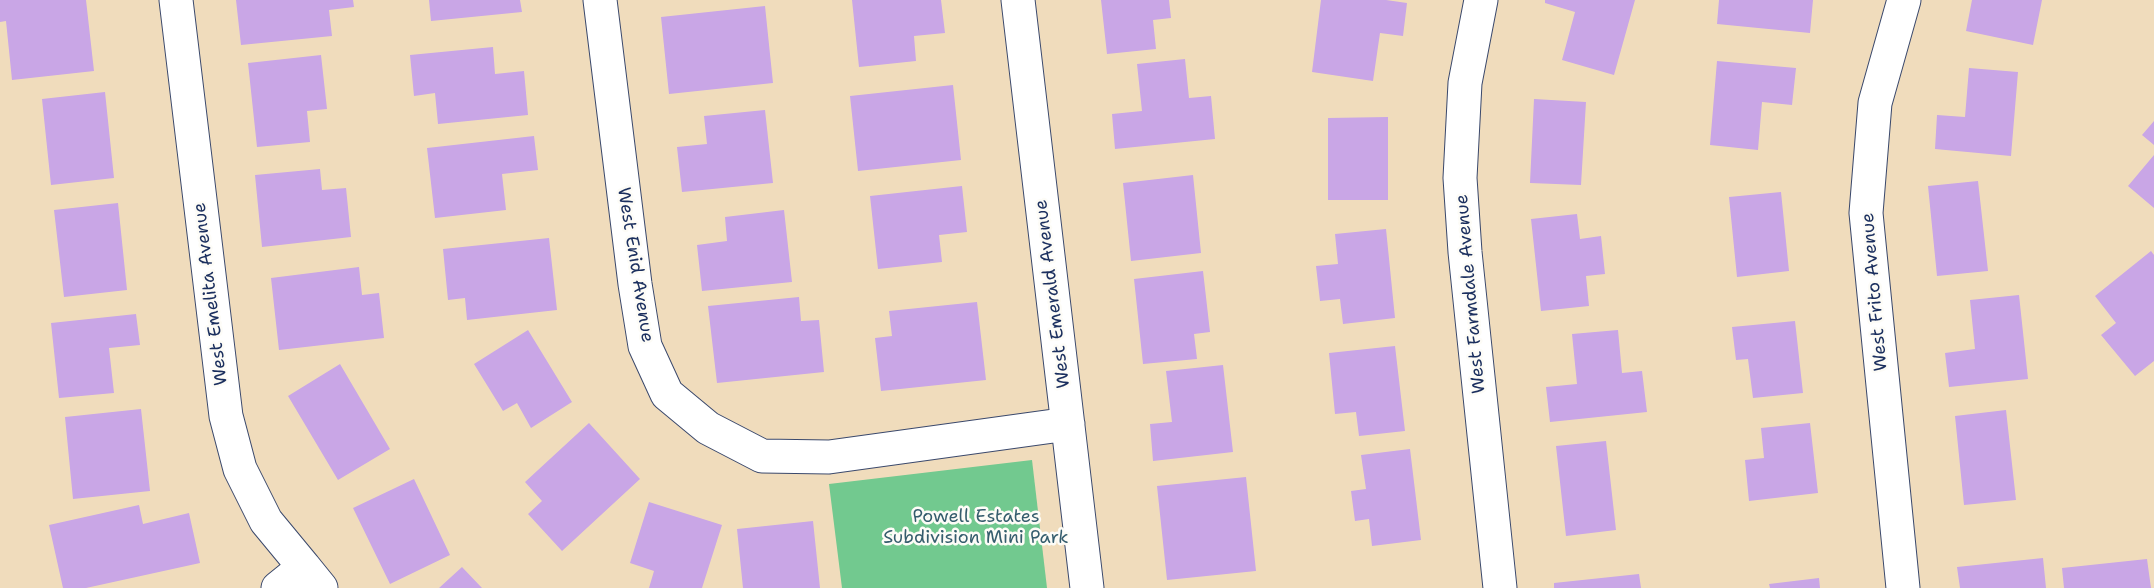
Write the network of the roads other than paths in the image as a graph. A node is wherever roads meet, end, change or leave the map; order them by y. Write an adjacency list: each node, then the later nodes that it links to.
1 (176, 0): 7 (street, West Emelita Avenue)
2 (600, 0): 6 (street, West Enid Avenue)
3 (1018, 0): 6 (street, West Emerald Avenue)
4 (1481, 0): 10 (street, West Farmdale Avenue)
5 (1904, 0): 11 (street, West Frito Avenue)
6 (1068, 424): 9 (street, West Emerald Avenue)
7 (312, 578): 8 (street)
8 (278, 588)
9 (1087, 588)
10 (1500, 588)
11 (1904, 588)

